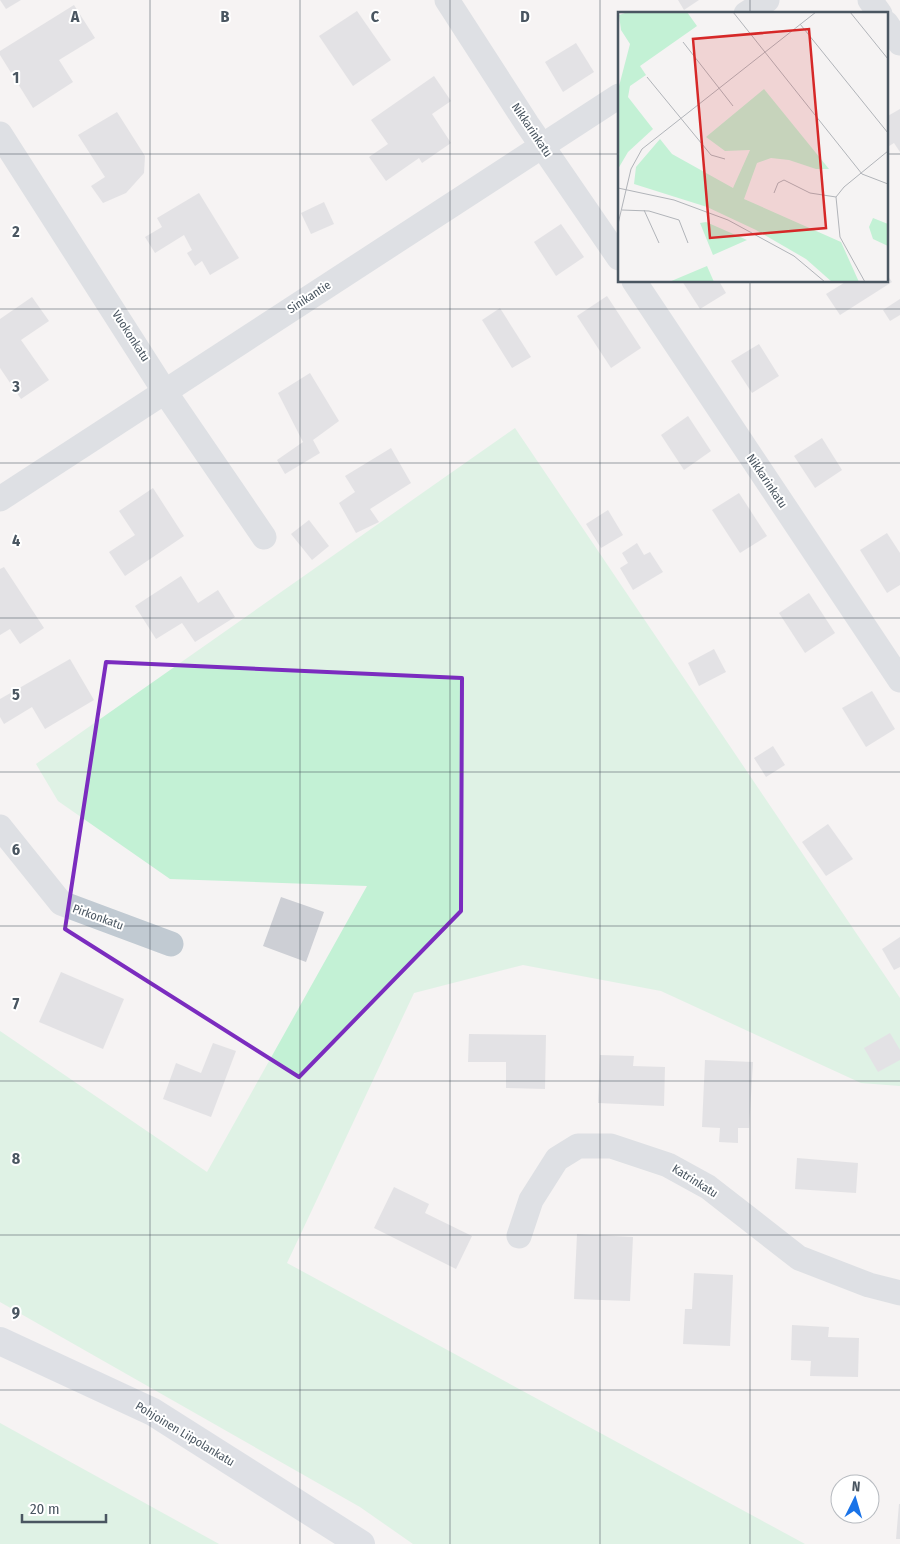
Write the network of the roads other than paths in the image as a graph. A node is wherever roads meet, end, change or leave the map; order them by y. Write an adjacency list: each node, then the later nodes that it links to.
1 (447, 0): 10 (street, Nikkarinkatu)
2 (767, 0): 4 (street)
3 (870, 0): 5 (street)
4 (749, 12)
5 (879, 12)
6 (888, 26): 7 (street)
7 (900, 43)
8 (618, 97): 10 (street, Sinikantie)
9 (0, 134): 13 (street, Vuokonkatu)
10 (543, 145): 11 (street, Nikkarinkatu); 13 (street, Sinikantie)
11 (618, 257)
12 (635, 282): 16 (street, Nikkarinkatu)
13 (165, 392): 14 (street, Sinikantie); 15 (street, Vuokonkatu)
14 (0, 499)
15 (264, 537)
16 (900, 680)
17 (0, 827): 18 (street, Pirkonkatu)
18 (171, 944)
19 (519, 1236): 20 (street, Katrinkatu)
20 (900, 1293)
21 (0, 1341): 22 (street, Pohjoinen Liipolankatu)
22 (361, 1544)

